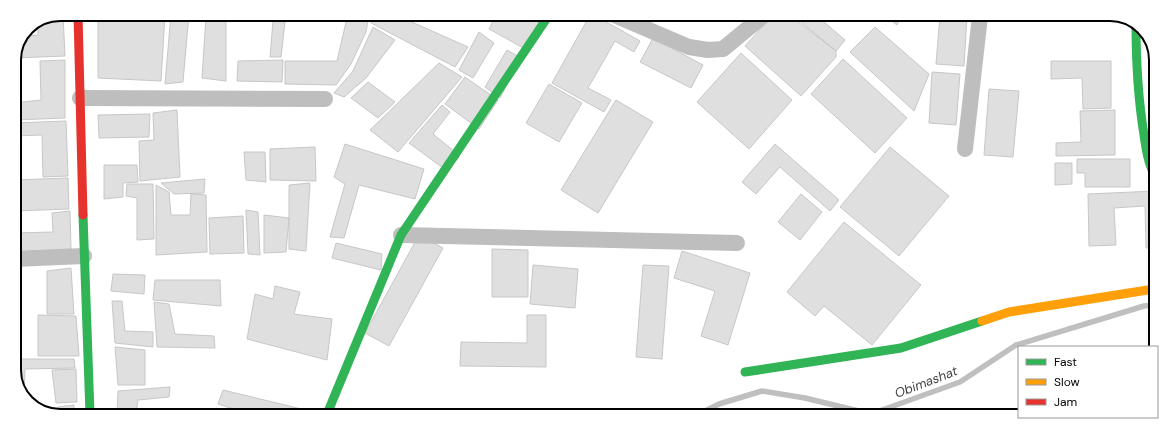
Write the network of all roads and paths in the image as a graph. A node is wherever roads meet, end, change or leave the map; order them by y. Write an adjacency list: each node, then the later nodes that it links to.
1 (78, 21): 7 (street)
2 (545, 21): 11 (street)
3 (628, 21): 4 (street)
4 (757, 21)
5 (979, 21): 9 (street)
6 (1136, 30): 10 (street)
7 (80, 98): 8 (street); 13 (street)
8 (325, 99)
9 (965, 149)
10 (1149, 163)
11 (401, 235): 12 (street); 18 (street)
12 (737, 243)
13 (84, 256): 14 (street); 17 (street)
14 (21, 259)
15 (1149, 290): 16 (street)
16 (744, 372)
17 (90, 409)
18 (329, 409)

